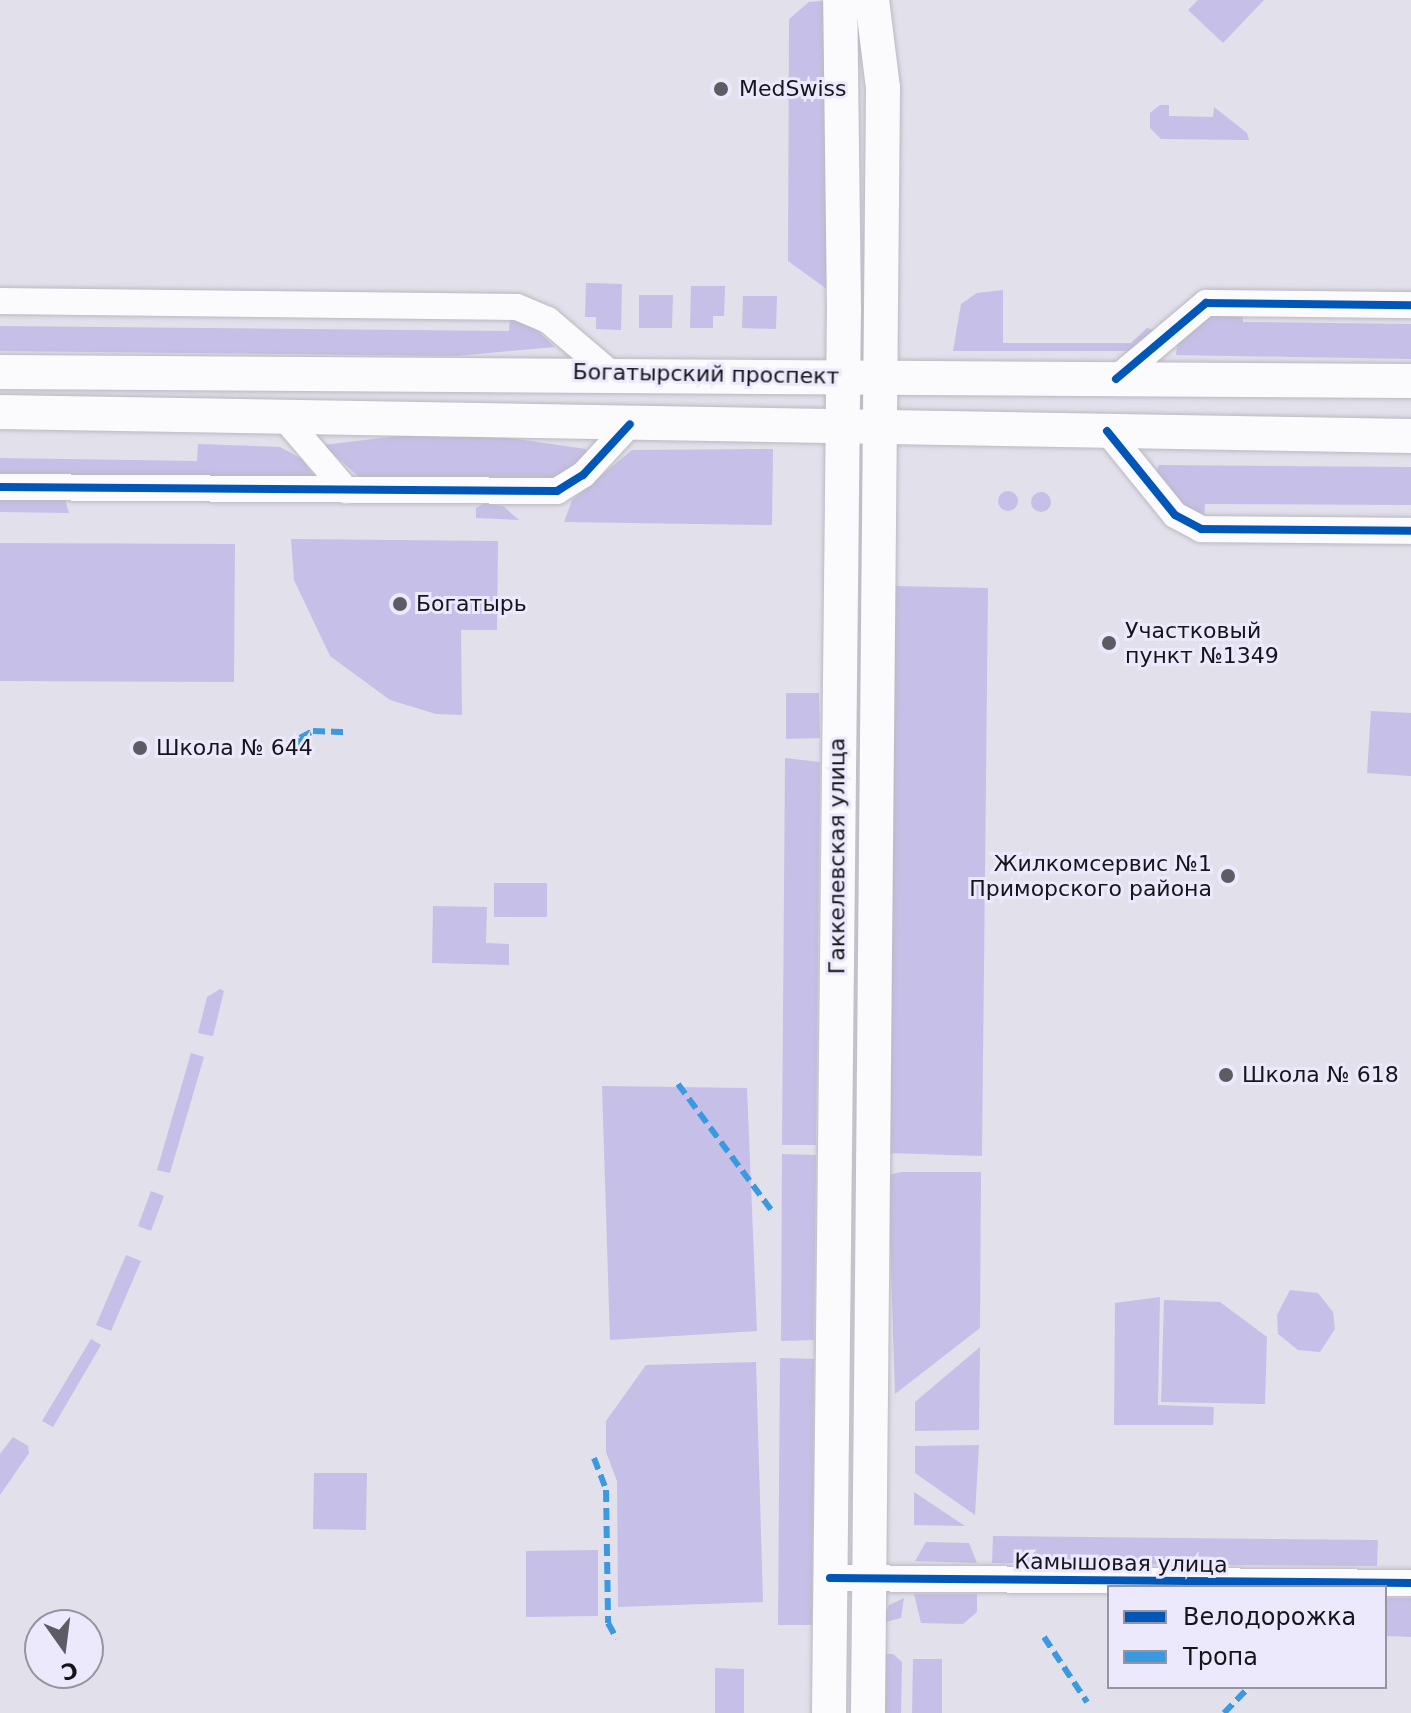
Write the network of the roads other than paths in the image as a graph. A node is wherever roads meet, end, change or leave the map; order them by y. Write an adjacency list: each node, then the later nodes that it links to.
1 (840, 0): 7 (main road, Гаккелевская улица)
2 (872, 0): 8 (main road, Гаккелевская улица)
3 (0, 301): 6 (street)
4 (1411, 305): 9 (street)
5 (0, 372): 6 (main road, Богатырский проспект)
6 (609, 372): 7 (main road, Богатырский проспект)
7 (842, 375): 8 (main road, Богатырский проспект); 14 (main road, Гаккелевская улица)
8 (880, 376): 9 (main road, Богатырский проспект); 15 (main road, Гаккелевская улица)
9 (1116, 379): 10 (main road, Богатырский проспект)
10 (1411, 381)
11 (0, 412): 12 (main road)
12 (282, 415): 13 (main road); 19 (street)
13 (630, 424): 14 (main road); 19 (street)
14 (841, 427): 15 (main road); 21 (main road, Гаккелевская улица)
15 (879, 428): 16 (main road); 22 (main road, Гаккелевская улица)
16 (1107, 431): 17 (main road); 20 (street)
17 (1411, 436)
18 (0, 487): 19 (street)
19 (346, 490)
20 (1411, 531)
21 (830, 1578): 22 (street, Камышовая улица); 24 (main road, Гаккелевская улица)
22 (869, 1579): 23 (street, Камышовая улица); 25 (main road, Гаккелевская улица)
23 (1411, 1583)
24 (829, 1713)
25 (868, 1713)

